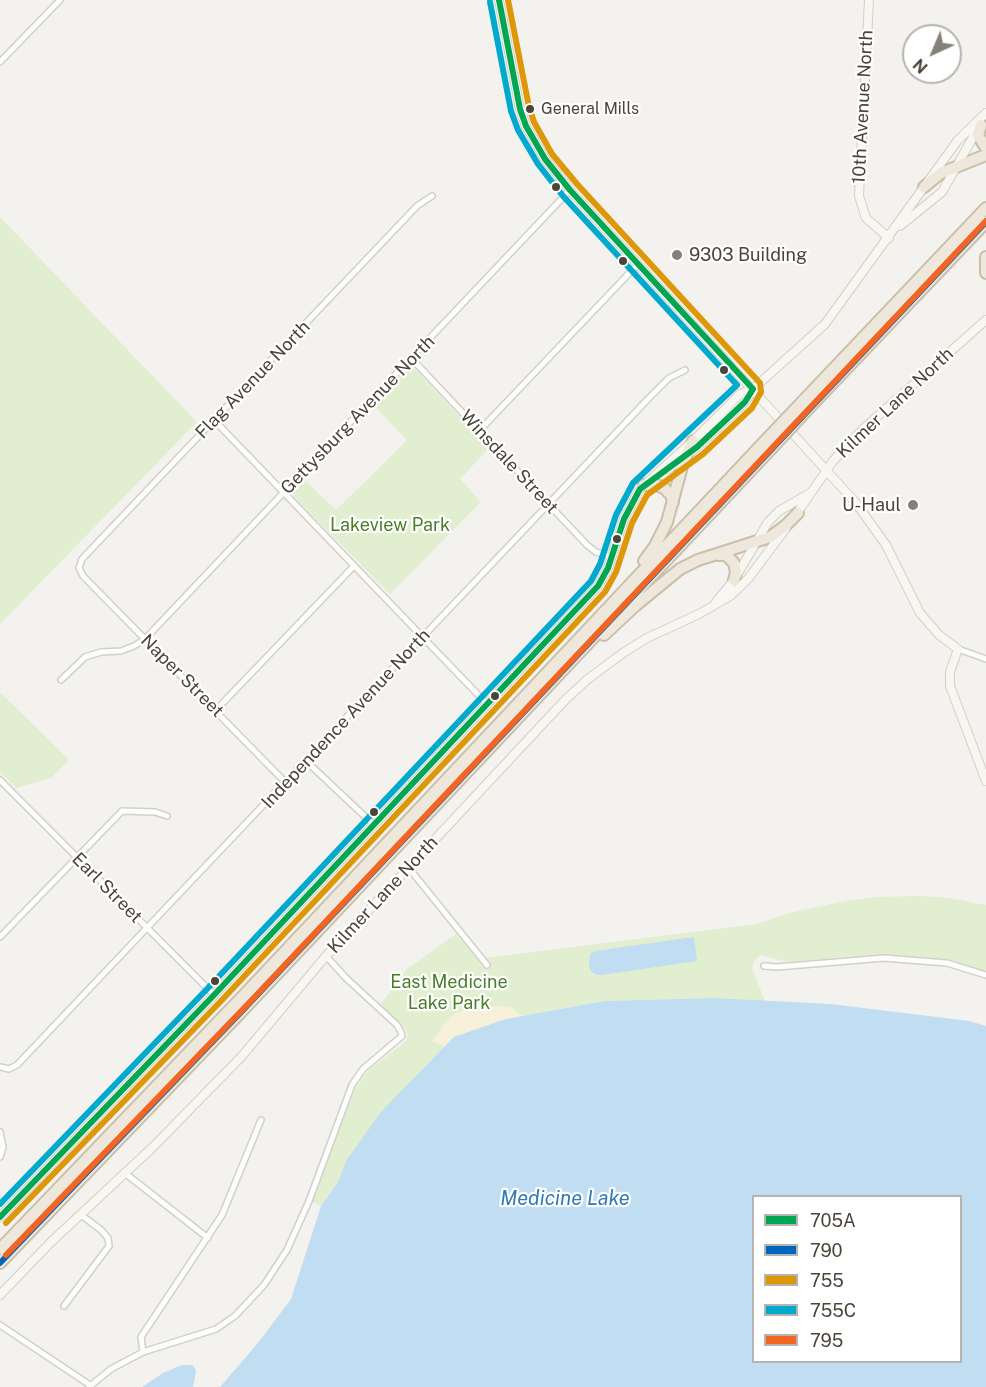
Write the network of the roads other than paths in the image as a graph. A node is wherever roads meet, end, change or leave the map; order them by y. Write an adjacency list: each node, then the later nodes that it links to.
1 (60, 0): 4 (street)
2 (499, 0): 11 (street)
3 (869, 0): 15 (street, 10th Avenue North)
4 (0, 62)
5 (986, 113): 10 (street)
6 (983, 122): 7 (highway); 9 (street)
7 (986, 148)
8 (986, 155): 9 (highway)
9 (957, 166): 10 (highway); 15 (street)
10 (924, 187): 15 (street)
11 (570, 190): 17 (street); 21 (street, Gettysburg Avenue North)
12 (432, 196): 24 (street, Flag Avenue North)
13 (986, 208): 19 (highway)
14 (986, 222): 19 (highway)
15 (889, 238): 23 (street)
16 (986, 257): 18 (highway)
17 (638, 264): 23 (street); 25 (street)
18 (986, 273)
19 (895, 311): 27 (highway, bridge)
20 (986, 320): 29 (street, Kilmer Lane North)
21 (412, 359): 25 (street, Winsdale Street); 32 (street, Gettysburg Avenue North)
22 (685, 370): 34 (street, Independence Avenue North)
23 (753, 389): 26 (street); 28 (street); 29 (street)
24 (214, 420): 32 (street); 40 (street, Flag Avenue North)
25 (480, 430): 34 (street, Winsdale Street)
26 (693, 441): 28 (highway); 30 (street)
27 (767, 445): 43 (highway); 49 (highway)
28 (685, 457): 30 (street); 33 (highway)
29 (827, 471): 31 (street, Kilmer Lane North); 46 (street)
30 (644, 485): 33 (highway); 38 (street)
31 (812, 492): 35 (street, Kilmer Lane North); 36 (street, Kilmer Lane North)
32 (284, 493): 39 (street); 45 (street, Gettysburg Avenue North)
33 (673, 502): 43 (highway)
34 (549, 504): 38 (street, Winsdale Street); 44 (street, Independence Avenue North)
35 (798, 513): 36 (highway); 42 (street, Kilmer Lane North)
36 (756, 543): 37 (highway); 41 (street, Kilmer Lane North)
37 (711, 555): 41 (highway); 49 (highway)
38 (612, 557): 50 (street)
39 (354, 566): 44 (street); 51 (street)
40 (79, 568): 45 (street, Naper Street)
41 (734, 580): 42 (street, Kilmer Lane North)
42 (711, 607): 61 (street, Kilmer Lane North)
43 (581, 637): 77 (highway)
44 (423, 638): 50 (street); 52 (street, Independence Avenue North)
45 (145, 639): 48 (street); 51 (street, Naper Street)
46 (958, 649): 47 (street); 54 (street)
47 (986, 659)
48 (61, 680)
49 (542, 692): 78 (highway)
50 (487, 704): 59 (street)
51 (216, 710): 55 (street, Naper Street)
52 (306, 761): 55 (street, Independence Avenue North); 59 (street)
53 (0, 780): 56 (street, Earl Street)
54 (986, 781)
55 (286, 783): 62 (street, Independence Avenue North)
56 (5, 785): 57 (street); 60 (street, Earl Street)
57 (0, 791)
58 (167, 816): 60 (street)
59 (374, 825): 68 (street)
60 (77, 858): 62 (street, Earl Street); 63 (street)
61 (408, 867): 64 (street, Kilmer Lane North); 65 (street)
62 (148, 929): 68 (street, Earl Street); 69 (street, Independence Avenue North)
63 (0, 937)
64 (326, 956): 73 (street, Kilmer Lane North); 82 (street)
65 (487, 965)
66 (764, 966): 67 (street)
67 (986, 975)
68 (214, 994): 75 (street)
69 (0, 1067)
70 (261, 1120): 76 (street)
71 (0, 1132): 72 (street)
72 (0, 1156)
73 (126, 1174): 74 (street, Kilmer Lane North); 76 (street)
74 (80, 1214): 79 (street, Kilmer Lane North); 80 (street)
75 (0, 1217)
76 (208, 1238): 82 (street)
77 (0, 1249)
78 (0, 1263)
79 (0, 1295)
80 (64, 1306)
81 (0, 1325): 83 (street)
82 (143, 1352): 83 (street)
83 (89, 1386)

